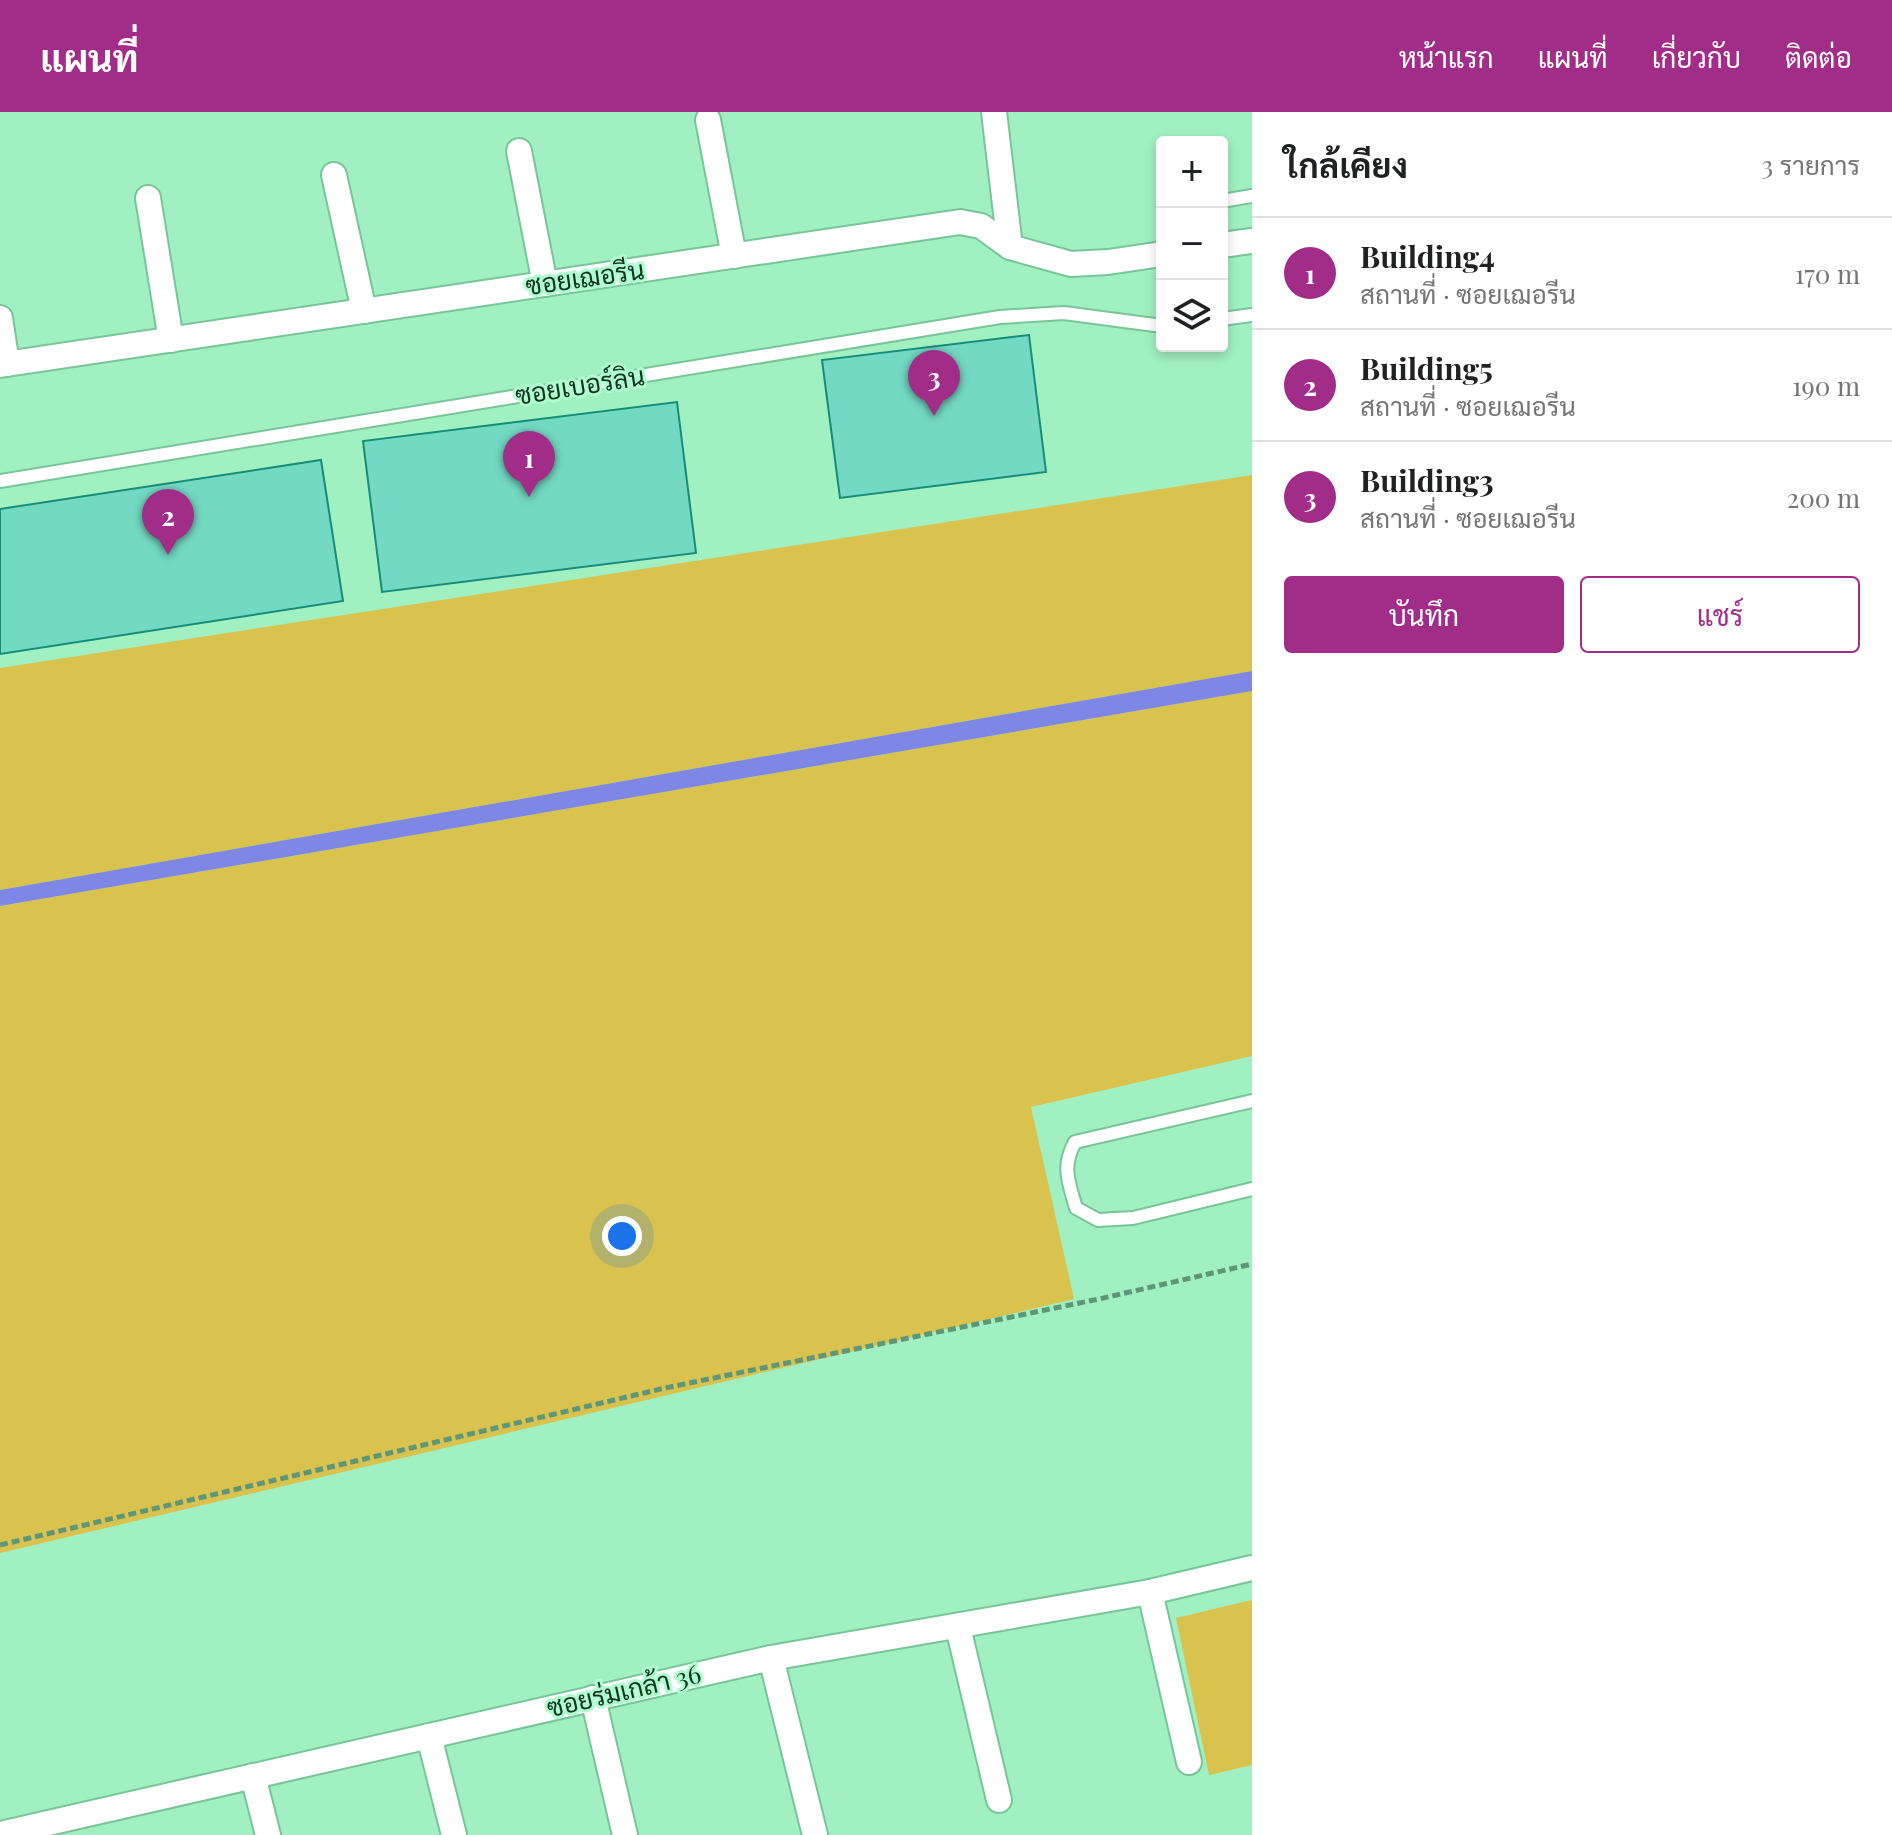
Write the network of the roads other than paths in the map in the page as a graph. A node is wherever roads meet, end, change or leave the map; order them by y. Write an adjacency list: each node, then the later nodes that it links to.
1 (994, 112): 10 (street)
2 (708, 120): 12 (street)
3 (519, 151): 13 (street)
4 (334, 175): 14 (street)
5 (1252, 196): 7 (lane)
6 (148, 198): 19 (street)
7 (1228, 200)
8 (1252, 241): 9 (street)
9 (1228, 244)
10 (1010, 247): 11 (street, ซอยเฌอรีน); 12 (street, ซอยเฌอรีน)
11 (1156, 255)
12 (734, 256): 13 (street, ซอยเฌอรีน)
13 (545, 284): 14 (street, ซอยเฌอรีน)
14 (364, 311): 19 (street, ซอยเฌอรีน)
15 (1252, 315): 17 (lane)
16 (0, 318): 20 (street)
17 (1228, 318)
18 (1156, 325): 21 (lane, ซอยเบอร์ลิน)
19 (171, 340): 20 (street, ซอยเฌอรีน)
20 (4, 364)
21 (0, 481)
22 (1252, 1101): 23 (lane)
23 (1252, 1189)
24 (1252, 1568): 25 (street, ซอยร่มเกล้า 36)
25 (1150, 1592): 26 (street, ซอยร่มเกล้า 36); 30 (street)
26 (958, 1627): 27 (street, ซอยร่มเกล้า 36); 32 (street)
27 (771, 1658): 28 (street, ซอยร่มเกล้า 36); 38 (street)
28 (593, 1698): 29 (street, ซอยร่มเกล้า 36); 37 (street)
29 (429, 1736): 31 (street, ซอยร่มเกล้า 36); 36 (street)
30 (1189, 1762)
31 (253, 1776): 33 (street, ซอยร่มเกล้า 36); 35 (street)
32 (999, 1800)
33 (91, 1824): 34 (street, ซอยร่มเกล้า 36)
34 (0, 1834)
35 (268, 1835)
36 (454, 1835)
37 (625, 1835)
38 (815, 1835)

